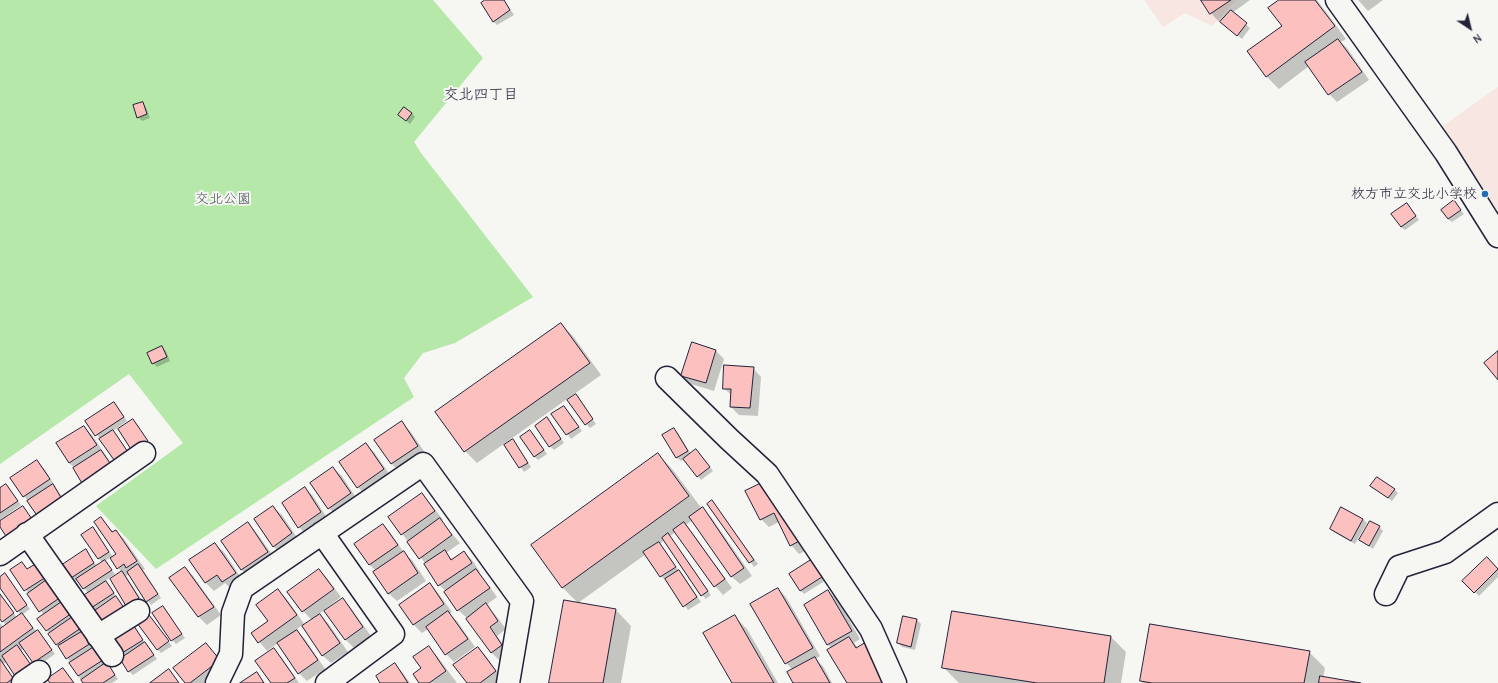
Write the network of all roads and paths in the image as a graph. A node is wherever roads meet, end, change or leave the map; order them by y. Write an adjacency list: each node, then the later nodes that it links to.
1 (1337, 0): 2 (street)
2 (1498, 236)
3 (667, 378): 16 (street)
4 (144, 453): 7 (street)
5 (1498, 514): 9 (street)
6 (322, 533): 13 (street); 14 (street); 15 (street)
7 (28, 534): 8 (street); 11 (street)
8 (0, 554)
9 (1386, 594)
10 (138, 611): 11 (street)
11 (98, 636): 12 (street)
12 (112, 655)
13 (217, 683)
14 (327, 683)
15 (508, 683)
16 (895, 683)

